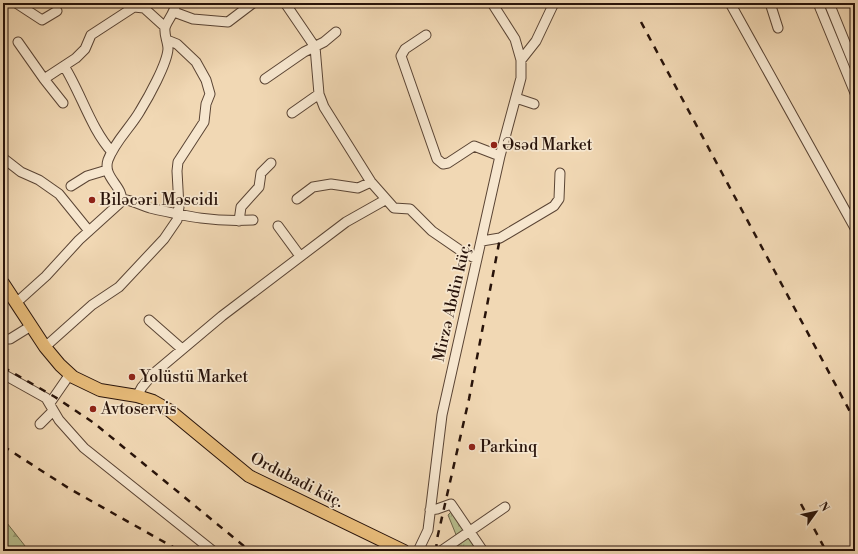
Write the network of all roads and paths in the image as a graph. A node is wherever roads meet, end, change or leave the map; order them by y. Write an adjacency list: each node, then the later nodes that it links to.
1 (16, 3): 11 (street)
2 (252, 3): 10 (street)
3 (285, 3): 18 (street)
4 (492, 3): 19 (street, Mirzə Abdin küç.)
5 (554, 3): 19 (street)
6 (730, 3): 45 (street)
7 (770, 3): 13 (street)
8 (818, 3): 25 (street)
9 (829, 3): 21 (street)
10 (175, 8): 12 (street)
11 (57, 11)
12 (165, 27): 16 (street); 20 (street)
13 (778, 28)
14 (336, 32): 18 (street)
15 (426, 35): 31 (street)
16 (167, 40): 30 (street); 41 (street)
17 (18, 42): 23 (street)
18 (315, 47): 22 (street); 24 (street)
19 (520, 60): 26 (street, Mirzə Abdin küç.)
20 (64, 66): 23 (street); 30 (street)
21 (855, 67)
22 (265, 78)
23 (44, 79): 27 (street)
24 (319, 94): 29 (street); 36 (street)
25 (855, 94)
26 (516, 98): 28 (street); 31 (street, Mirzə Abdin küç.)
27 (63, 103)
28 (534, 104)
29 (292, 113)
30 (112, 152): 34 (street)
31 (500, 156): 47 (street, Mirzə Abdin küç.)
32 (3, 158): 46 (street)
33 (271, 163): 43 (street)
34 (107, 170): 37 (street); 38 (street)
35 (560, 173): 47 (street)
36 (371, 182): 39 (street); 40 (street)
37 (71, 186)
38 (122, 199): 41 (street); 46 (street)
39 (297, 199)
40 (385, 200): 48 (street); 49 (street)
41 (178, 214): 43 (street); 55 (street)
42 (253, 220): 43 (street)
43 (239, 221)
44 (278, 226): 48 (street)
45 (855, 228)
46 (89, 231): 51 (street)
47 (482, 241): 49 (street, Mirzə Abdin küç.)
48 (300, 256): 56 (street)
49 (477, 259): 63 (street, Mirzə Abdin küç.)
50 (3, 283): 51 (main road, Ordubadi küç.)
51 (16, 303): 53 (main road, Ordubadi küç.)
52 (149, 320): 56 (street)
53 (31, 326): 54 (street); 55 (main road, Ordubadi küç.)
54 (3, 339)
55 (45, 347): 58 (main road, Ordubadi küç.)
56 (182, 349): 59 (street)
57 (3, 374): 60 (street)
58 (70, 374): 59 (main road, Ordubadi küç.); 60 (street)
59 (137, 396): 66 (main road, Ordubadi küç.)
60 (51, 407): 61 (street); 65 (street)
61 (40, 424)
62 (505, 507): 64 (street)
63 (430, 510): 64 (street); 67 (street, Mirzə Abdin küç.)
64 (470, 530): 68 (street); 69 (street)
65 (213, 551)
66 (404, 551)
67 (418, 551)
68 (441, 551)
69 (483, 551)

